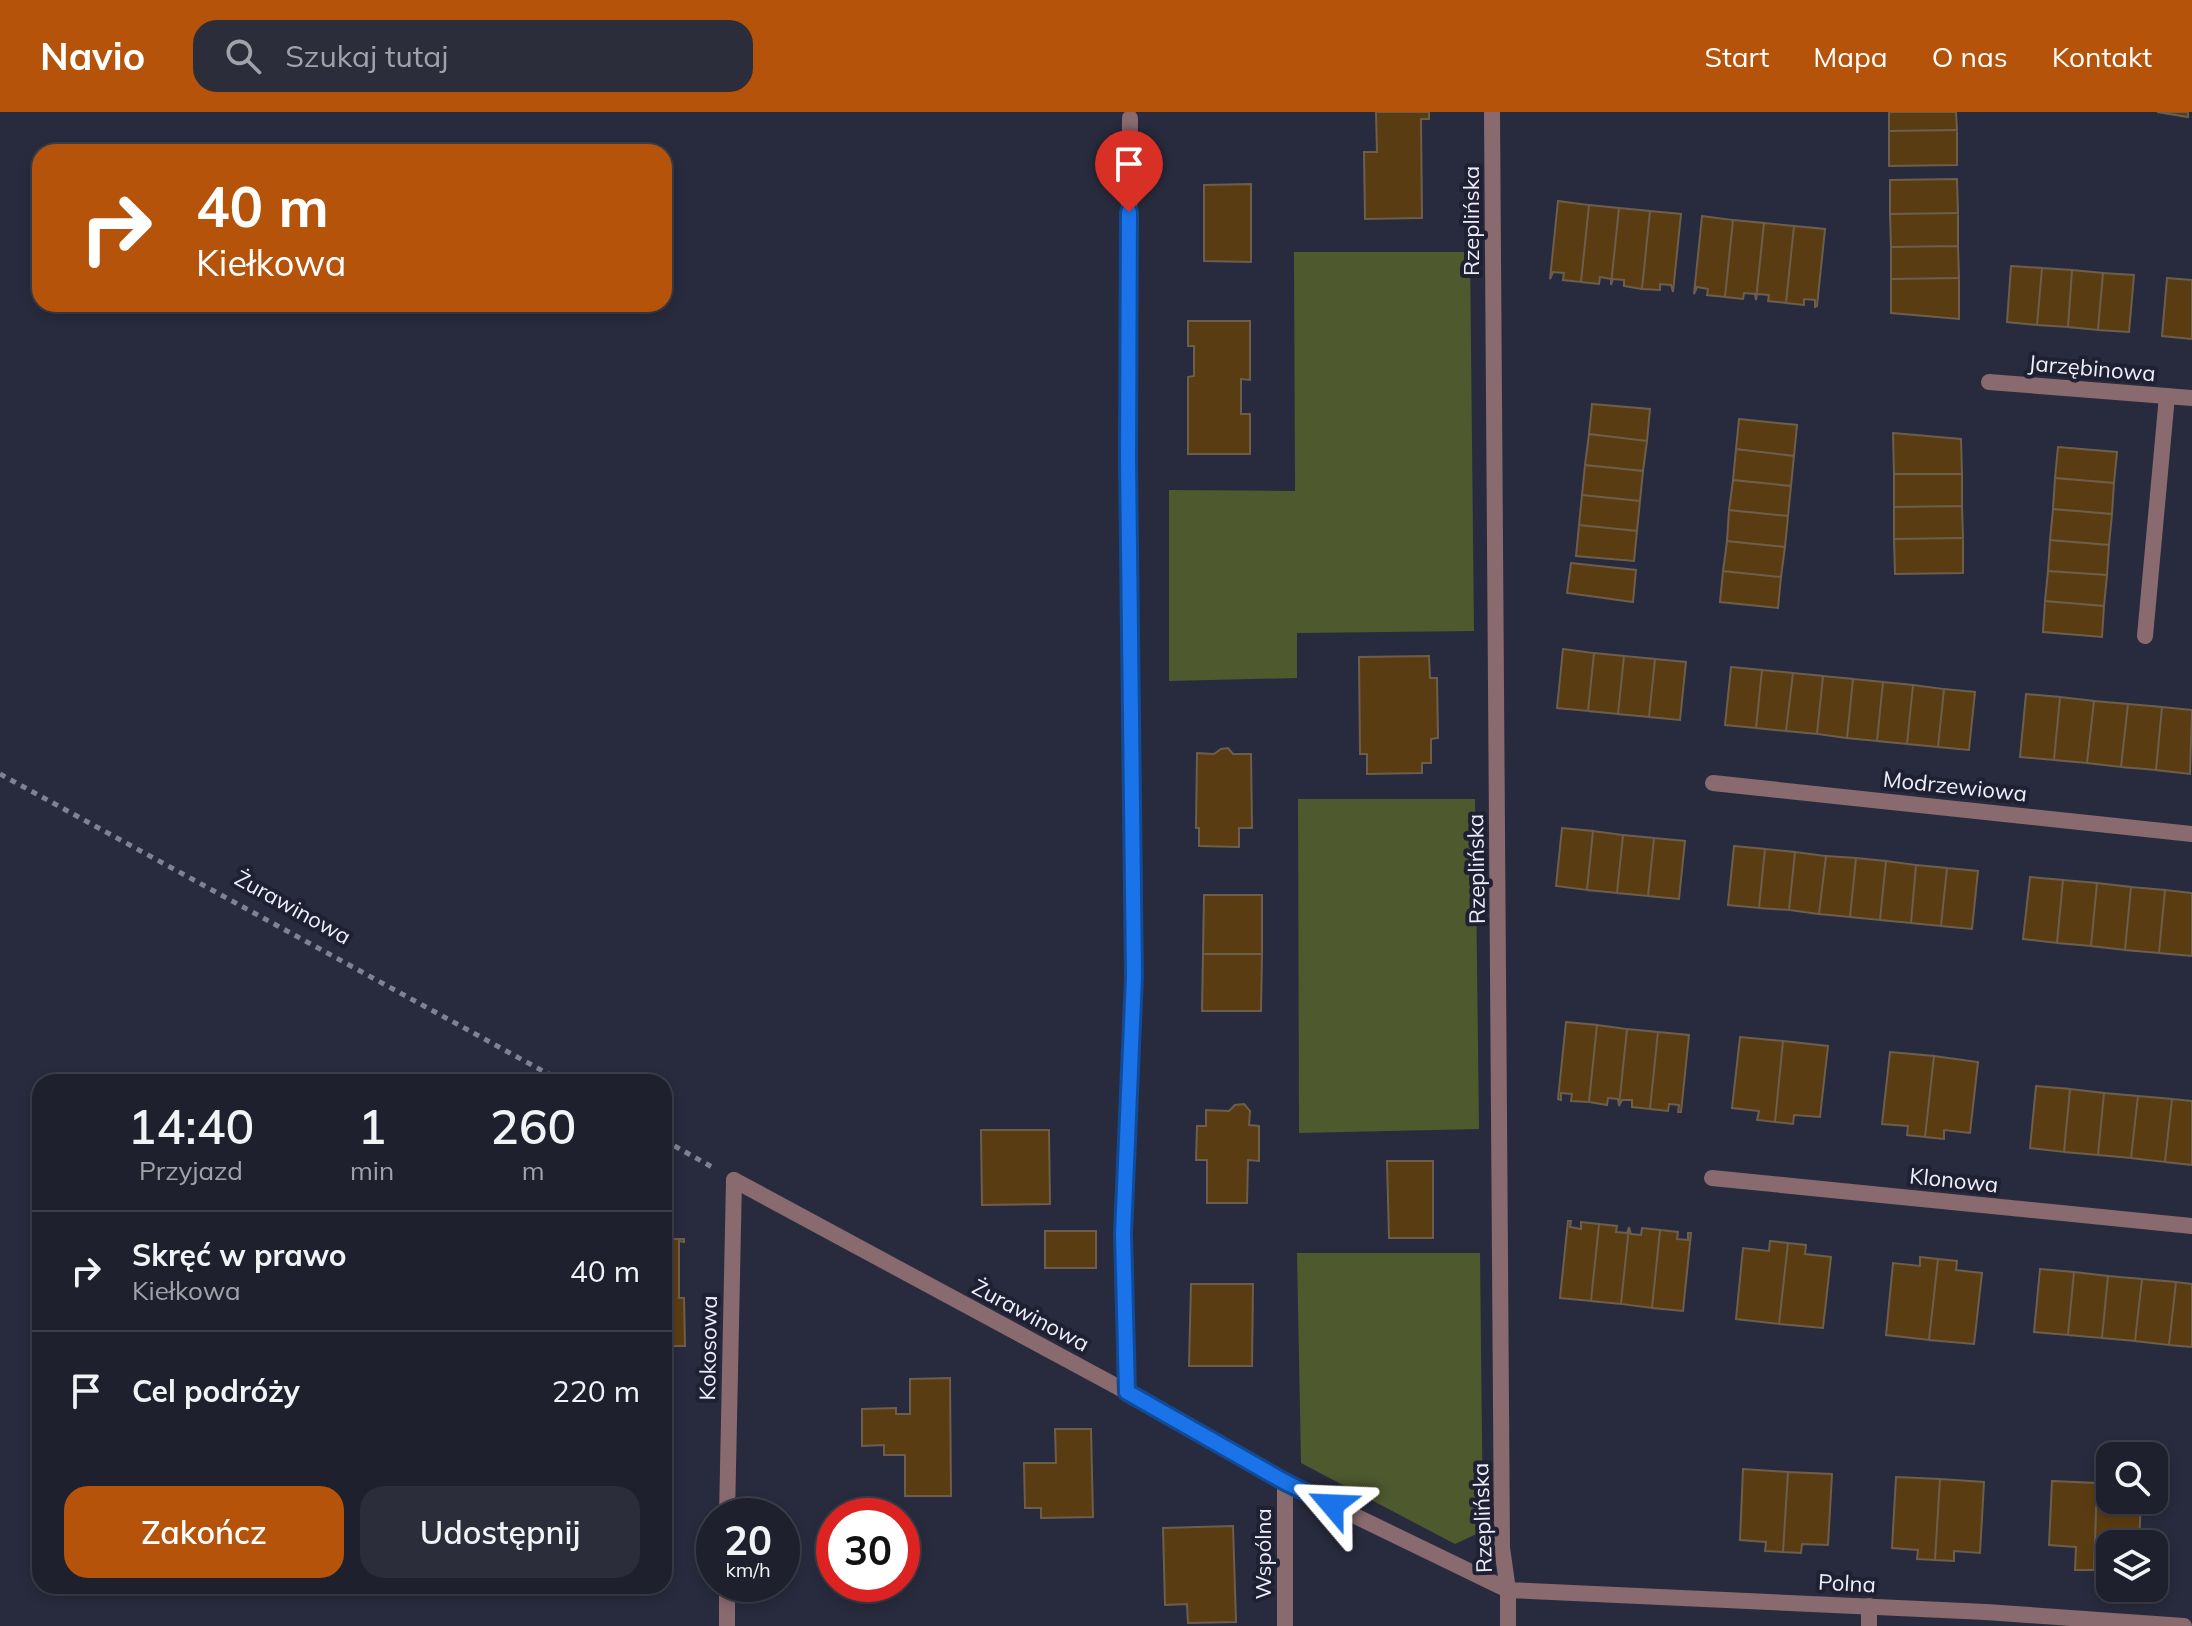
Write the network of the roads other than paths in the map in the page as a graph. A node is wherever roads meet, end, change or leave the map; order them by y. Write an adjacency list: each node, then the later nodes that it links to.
1 (1492, 112): 15 (street, Rzeplińska)
2 (1130, 118): 12 (street)
3 (1989, 382): 4 (street, Jarzębinowa)
4 (2167, 396): 5 (street, Jarzębinowa); 6 (street)
5 (2192, 398)
6 (2145, 636)
7 (1713, 783): 8 (street, Modrzewiowa)
8 (2192, 834)
9 (1712, 1178): 11 (street, Klonowa)
10 (734, 1180): 12 (street, Żurawinowa); 14 (street, Kokosowa)
11 (2192, 1226)
12 (1127, 1392): 13 (street, Żurawinowa)
13 (1285, 1482): 15 (street, Żurawinowa); 19 (street, Wspólna)
14 (727, 1498)
15 (1508, 1590): 17 (street, Polna); 20 (street, Rzeplińska)
16 (727, 1602): 18 (street)
17 (1869, 1606): 21 (street); 22 (street, Polna)
18 (727, 1626)
19 (1285, 1626)
20 (1508, 1626)
21 (1869, 1626)
22 (2184, 1626)

